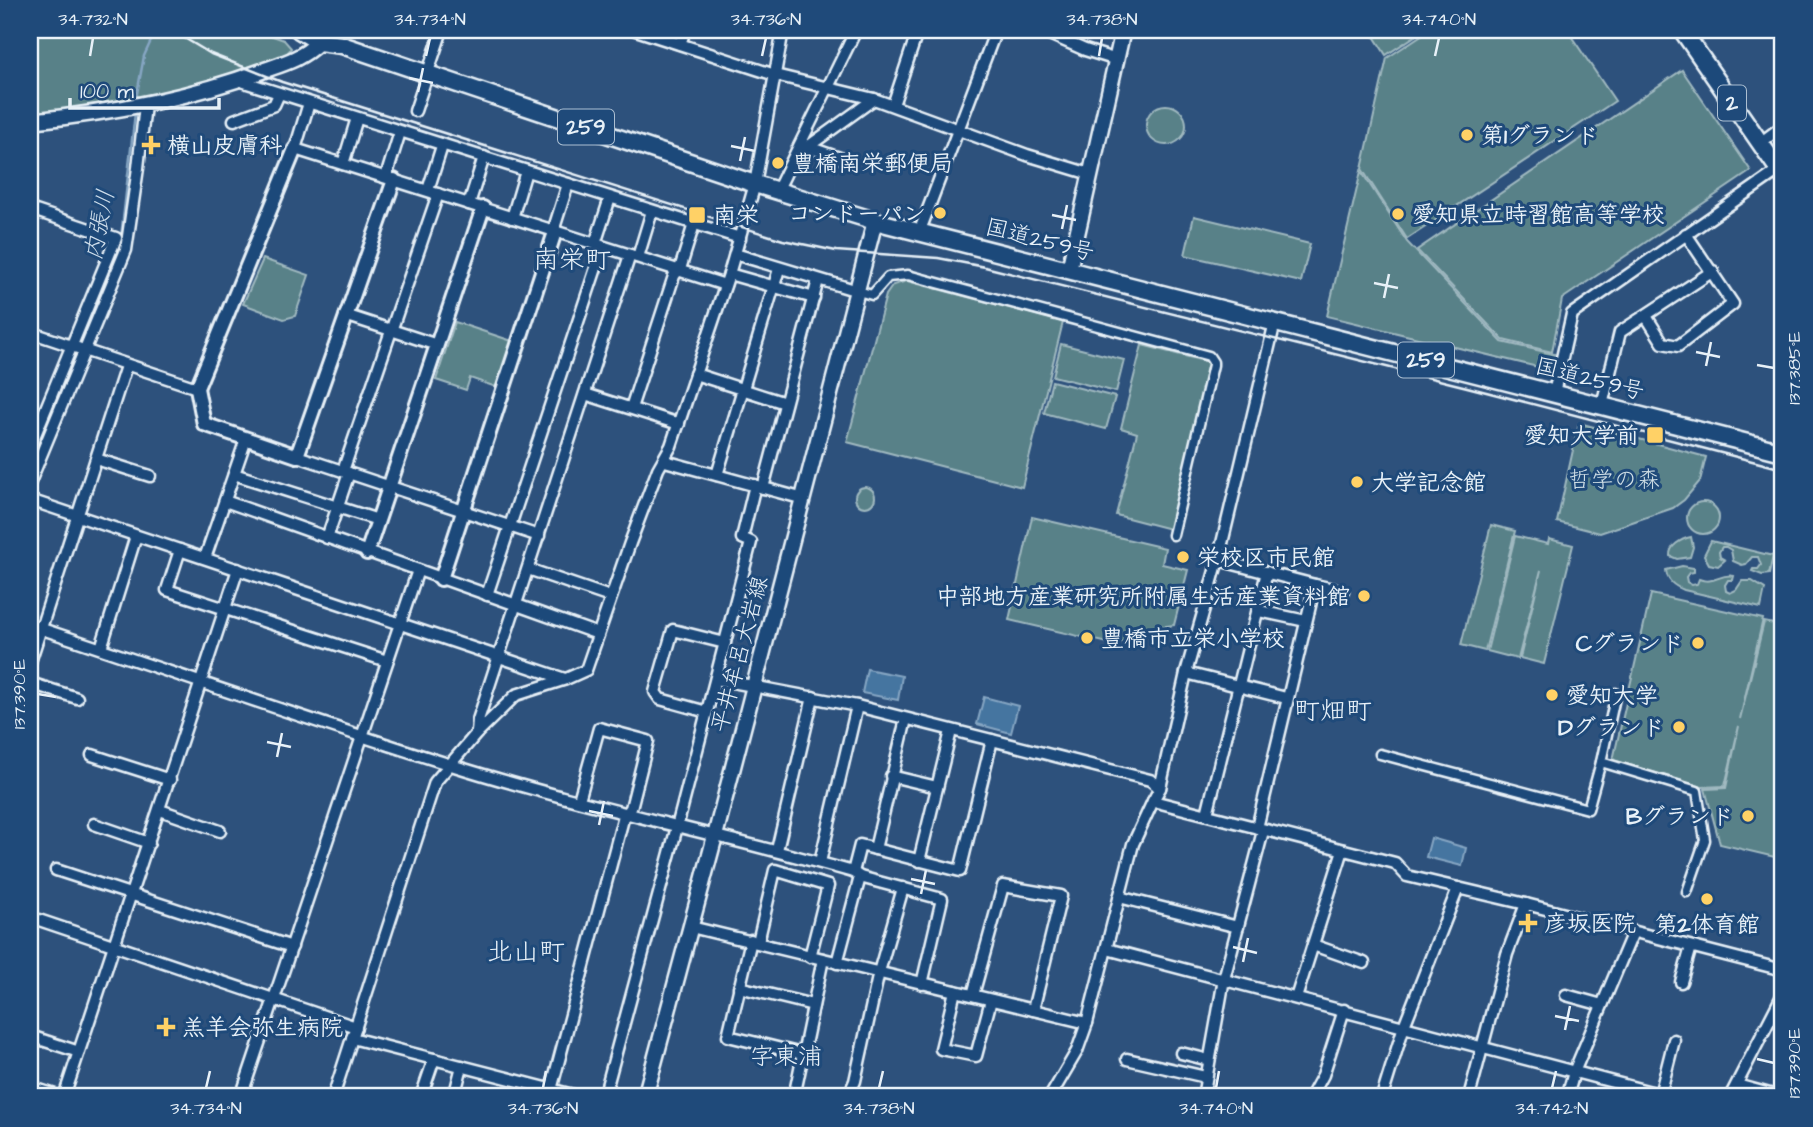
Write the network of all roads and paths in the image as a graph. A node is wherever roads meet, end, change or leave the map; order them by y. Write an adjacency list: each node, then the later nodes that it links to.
1 (299, 30): 12 (main road, 国道259号 / 259)
2 (442, 30): 15 (street)
3 (636, 30): 13 (street)
4 (685, 30): 13 (street)
5 (783, 30): 16 (street)
6 (856, 30): 18 (street)
7 (918, 30): 22 (street)
8 (996, 30): 29 (street)
9 (1040, 30): 14 (street)
10 (1123, 30): 14 (main road)
11 (1682, 30): 31 (main road, 2)
12 (320, 36): 15 (main road, 国道259号 / 259); 17 (main road)
13 (680, 44): 16 (street)
14 (1116, 60): 41 (main road)
15 (426, 74): 24 (street); 44 (main road, 国道259号 / 259)
16 (775, 75): 18 (street); 44 (street)
17 (238, 80): 19 (street); 23 (main road)
18 (829, 87): 20 (street); 36 (street)
19 (279, 94): 21 (street); 26 (street)
20 (874, 99): 22 (street); 33 (street)
21 (309, 103): 25 (street); 34 (street)
22 (893, 105): 29 (street)
23 (139, 106): 27 (main road); 79 (street)
24 (415, 111)
25 (357, 118): 30 (street); 38 (street)
26 (234, 120)
27 (30, 121)
28 (1783, 126): 31 (street)
29 (957, 130): 41 (street); 56 (street)
30 (400, 132): 32 (street); 42 (street)
31 (1760, 143): 40 (main road, 2)
32 (442, 146): 35 (street); 46 (street)
33 (808, 147): 36 (street); 37 (street)
34 (295, 149): 38 (street); 82 (street)
35 (484, 157): 39 (street); 48 (street)
36 (794, 158): 45 (street)
37 (843, 159)
38 (343, 164): 42 (street)
39 (526, 171): 43 (street); 52 (street)
40 (1781, 173): 57 (street)
41 (1090, 174): 64 (main road)
42 (390, 178): 46 (street); 72 (street)
43 (568, 184): 47 (street); 55 (street)
44 (755, 184): 45 (main road, 国道259号 / 259); 58 (street)
45 (777, 191): 53 (main road, 国道259号 / 259)
46 (433, 192): 48 (street); 75 (street)
47 (610, 198): 51 (street); 59 (street)
48 (469, 204): 49 (street)
49 (483, 208): 52 (street); 77 (street)
50 (30, 209): 78 (street)
51 (652, 211): 54 (street); 61 (street)
52 (512, 218): 55 (street)
53 (875, 221): 56 (main road, 国道259号 / 259); 70 (main road, 平井牟呂大岩線)
54 (694, 224): 58 (street); 63 (street)
55 (555, 232): 59 (street); 107 (street)
56 (919, 233): 64 (main road, 国道259号 / 259)
57 (1686, 234): 65 (street); 84 (street)
58 (740, 237): 60 (street)
59 (599, 245): 61 (street); 110 (street)
60 (735, 254): 62 (street); 66 (street)
61 (634, 256): 63 (street); 85 (street)
62 (779, 269): 67 (street); 69 (street)
63 (678, 270): 68 (street); 88 (street)
64 (1069, 270): 74 (main road, 国道259号 / 259)
65 (1713, 271): 73 (street); 73 (street)
66 (729, 274): 68 (street); 69 (street)
67 (818, 281): 70 (street); 71 (street)
68 (725, 285): 81 (street)
69 (774, 287): 71 (street); 83 (street)
70 (858, 291): 103 (main road, 平井牟呂大岩線); 111 (street)
71 (814, 299): 86 (street)
72 (345, 315): 75 (street); 93 (street)
73 (1646, 316): 87 (street)
74 (1275, 322): 84 (main road, 国道259号 / 259); 118 (street)
75 (392, 331): 77 (street); 96 (street)
76 (30, 332): 78 (street)
77 (437, 345): 102 (street)
78 (71, 346): 79 (street); 91 (street)
79 (85, 352): 80 (street); 100 (street)
80 (126, 366): 82 (street); 94 (street)
81 (695, 374): 83 (street); 89 (street)
82 (197, 388): 90 (street)
83 (742, 389): 86 (street); 99 (street)
84 (1554, 393): 87 (main road, 国道259号 / 259)
85 (585, 394): 88 (street); 113 (street)
86 (785, 403): 101 (street)
87 (1602, 405): 92 (main road, 国道259号 / 259)
88 (631, 408): 89 (street)
89 (679, 424): 95 (street)
90 (246, 439): 93 (street); 97 (street)
91 (30, 447)
92 (1783, 452)
93 (297, 456): 96 (street)
94 (96, 459): 98 (street); 108 (street)
95 (665, 461): 99 (street); 127 (street)
96 (346, 472): 102 (street); 106 (street)
97 (234, 474): 105 (street); 106 (street)
98 (150, 475)
99 (717, 475): 101 (street)
100 (30, 482)
101 (759, 486): 103 (street); 136 (street)
102 (390, 487): 107 (street); 109 (street)
103 (804, 499): 146 (main road, 平井牟呂大岩線)
104 (30, 500): 108 (street)
105 (225, 501): 114 (street); 117 (street)
106 (337, 508): 109 (street); 114 (street)
107 (464, 511): 110 (street); 123 (street)
108 (78, 517): 112 (street); 134 (street)
109 (379, 520): 116 (street)
110 (510, 527): 113 (street); 126 (street)
111 (1173, 535)
112 (136, 536): 115 (street); 137 (street)
113 (539, 536): 120 (street)
114 (327, 538): 116 (street)
115 (180, 550): 117 (street); 129 (street)
116 (367, 553): 121 (street)
117 (205, 558): 119 (street)
118 (1218, 560): 122 (street); 141 (street)
119 (238, 569): 129 (street); 132 (street)
120 (528, 569): 127 (street); 128 (street)
121 (418, 570): 123 (street); 132 (street)
122 (1267, 572): 124 (street); 130 (street)
123 (441, 579): 126 (street)
124 (1315, 584): 125 (street); 131 (street)
125 (1343, 592)
126 (487, 594): 128 (street)
127 (610, 597): 135 (street)
128 (516, 606): 135 (street); 138 (street)
129 (226, 608): 139 (street); 144 (street)
130 (1259, 611): 131 (street); 147 (street)
131 (1306, 621): 151 (street)
132 (399, 624): 138 (street); 139 (street)
133 (30, 625): 134 (street)
134 (41, 629): 137 (street); 140 (street)
135 (597, 634): 142 (street)
136 (725, 643): 143 (street); 153 (street)
137 (101, 648): 144 (street)
138 (499, 657): 142 (street); 156 (street)
139 (387, 661): 157 (street)
140 (30, 662)
141 (1186, 673): 147 (street); 166 (street)
142 (566, 679): 156 (street)
143 (716, 679): 146 (street); 153 (street)
144 (202, 682): 157 (street); 164 (street)
145 (30, 683): 150 (street)
146 (753, 687): 149 (street); 176 (main road, 平井牟呂大岩線)
147 (1239, 688): 151 (street); 171 (street)
148 (1616, 693): 161 (street)
149 (813, 697): 152 (street); 179 (street)
150 (78, 698)
151 (1286, 698): 174 (street)
152 (857, 706): 154 (street); 182 (street)
153 (707, 712): 173 (street)
154 (906, 719): 155 (street); 163 (street)
155 (951, 731): 158 (street); 165 (street)
156 (477, 733): 162 (street)
157 (362, 735): 162 (street); 198 (street)
158 (992, 740): 166 (street); 181 (street)
159 (1380, 754): 161 (street)
160 (92, 755): 164 (street)
161 (1601, 762): 187 (street)
162 (450, 765): 167 (street); 224 (street)
163 (891, 776): 165 (street); 178 (street)
164 (170, 780): 169 (street)
165 (937, 787): 181 (street)
166 (1160, 788): 168 (street)
167 (579, 800): 170 (street); 170 (street)
168 (1153, 801): 171 (street); 189 (street)
169 (160, 810): 175 (street); 177 (street)
170 (626, 813): 173 (street); 239 (street)
171 (1207, 814): 174 (street)
172 (94, 824): 177 (street)
173 (677, 827): 176 (street); 249 (street)
174 (1260, 829): 180 (street); 193 (street)
175 (220, 831)
176 (715, 836): 179 (street); 192 (main road, 平井牟呂大岩線)
177 (149, 843): 188 (street)
178 (875, 849): 181 (street); 184 (street)
179 (777, 850): 182 (street)
180 (1343, 850): 186 (street); 197 (street)
181 (919, 861)
182 (820, 862): 184 (street)
183 (56, 870): 188 (street)
184 (857, 874): 185 (street); 203 (street)
185 (903, 888): 206 (street); 209 (street)
186 (1458, 888): 190 (street); 223 (street)
187 (1687, 892)
188 (132, 895): 196 (street); 198 (street)
189 (1119, 897): 193 (street); 200 (street)
190 (1526, 904): 194 (street); 227 (street)
191 (30, 917): 196 (street)
192 (691, 927): 195 (street); 240 (main road, 平井牟呂大岩線)
193 (1238, 927): 207 (street)
194 (1633, 932): 199 (street); 219 (street)
195 (755, 941): 201 (street); 201 (street); 210 (street)
196 (115, 945): 216 (street); 228 (street)
197 (1312, 945): 204 (street); 215 (street)
198 (292, 947): 216 (street)
199 (1691, 947): 205 (street); 208 (street)
200 (1107, 949): 207 (street); 222 (street)
201 (810, 957): 202 (street)
202 (823, 960): 203 (street); 218 (street)
203 (837, 963): 206 (street)
204 (1364, 963)
205 (1783, 970)
206 (879, 972): 209 (street); 252 (street)
207 (1224, 979): 215 (street); 233 (street)
208 (1681, 982)
209 (922, 984): 211 (street)
210 (739, 987): 218 (street); 229 (street)
211 (955, 991): 213 (street); 217 (street)
212 (1783, 994): 237 (street)
213 (973, 995): 217 (street); 220 (street)
214 (1566, 995): 219 (street)
215 (1296, 998): 221 (street)
216 (274, 999): 224 (street); 244 (street)
217 (991, 1000): 220 (street)
218 (813, 1005): 229 (street)
219 (1602, 1005): 235 (street)
220 (1033, 1010): 222 (street)
221 (1344, 1010): 223 (street); 255 (street)
222 (1087, 1023): 253 (street)
223 (1404, 1026): 227 (street); 256 (street)
224 (354, 1032): 231 (street); 245 (street)
225 (30, 1036): 228 (street)
226 (1674, 1040): 241 (street)
227 (1482, 1047): 235 (street); 257 (street)
228 (79, 1052): 243 (street)
229 (802, 1054): 251 (street)
230 (1181, 1054): 233 (street)
231 (434, 1059): 234 (street); 246 (street)
232 (1127, 1059): 236 (street)
233 (1209, 1060): 236 (street)
234 (462, 1066): 239 (street); 247 (street)
235 (1574, 1072): 241 (street); 258 (street)
236 (1206, 1077): 254 (street)
237 (1737, 1084): 242 (street); 259 (street)
238 (30, 1087): 243 (street)
239 (551, 1090): 248 (street)
240 (645, 1096): 250 (street)
241 (1665, 1096)
242 (1777, 1096)
243 (63, 1097)
244 (242, 1097)
245 (332, 1097)
246 (421, 1097)
247 (454, 1097)
248 (580, 1097)
249 (604, 1097)
250 (667, 1097)
251 (794, 1097)
252 (848, 1097)
253 (1050, 1097)
254 (1203, 1097)
255 (1311, 1097)
256 (1382, 1097)
257 (1469, 1097)
258 (1567, 1097)
259 (1730, 1097)

